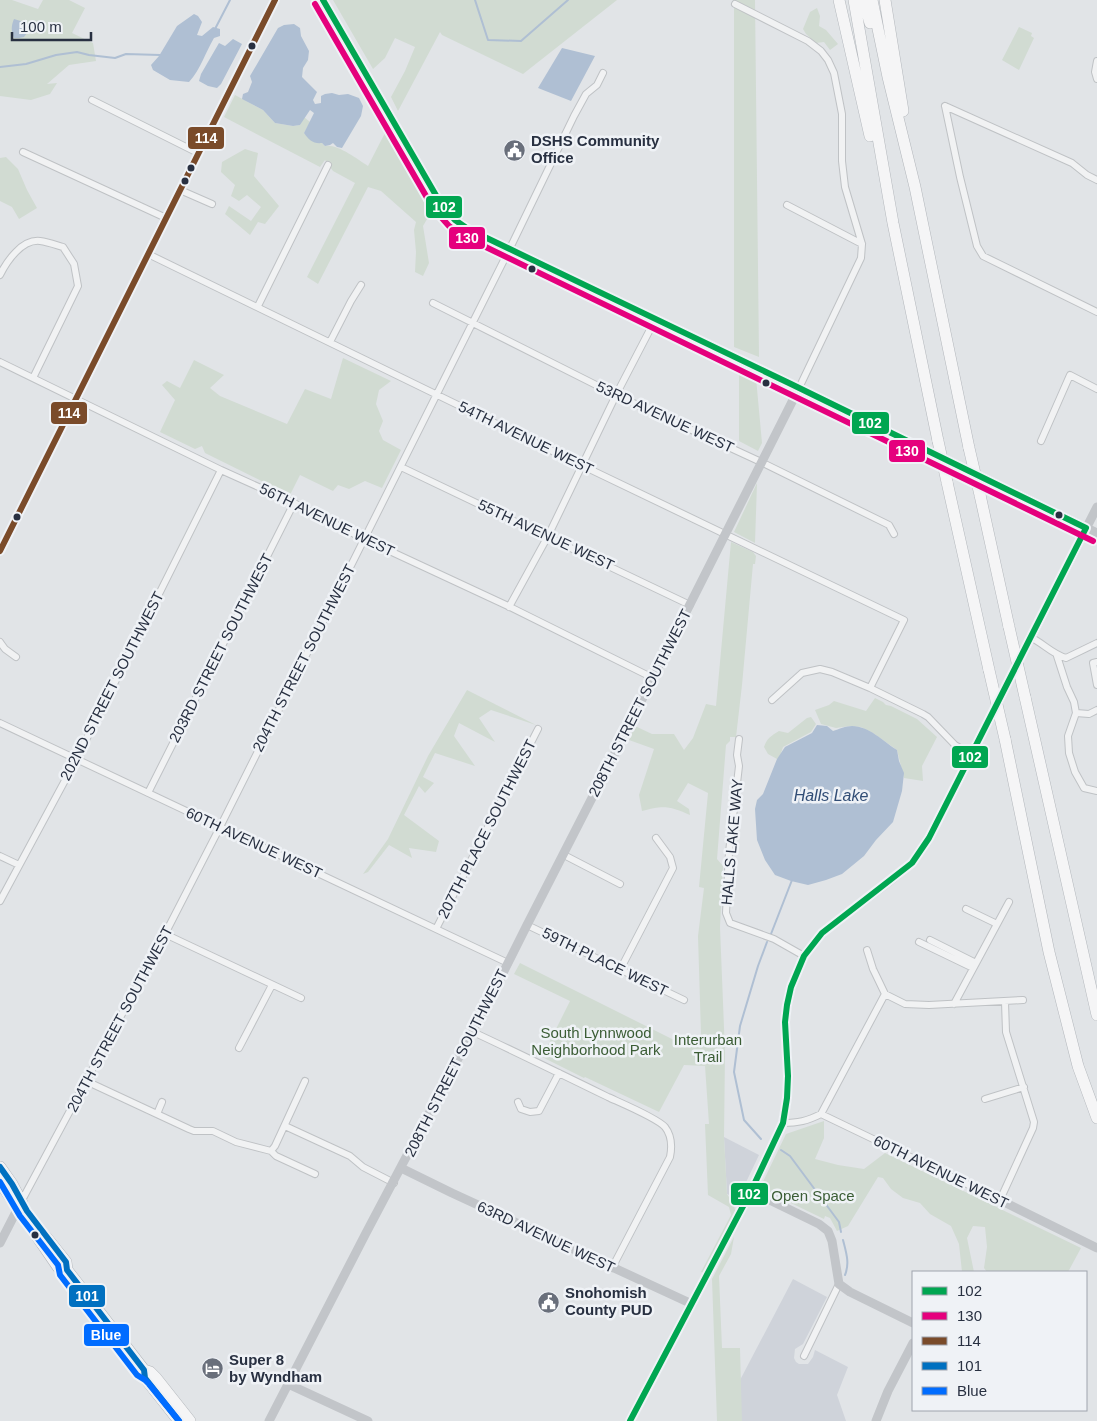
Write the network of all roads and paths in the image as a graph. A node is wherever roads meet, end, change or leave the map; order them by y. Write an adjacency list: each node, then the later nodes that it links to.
1 (275, 0): 15 (street)
2 (323, 0): 25 (street)
3 (839, 0): 23 (highway)
4 (854, 0): 23 (highway)
5 (863, 0): 11 (highway)
6 (872, 0): 11 (highway)
7 (885, 0): 18 (highway)
8 (735, 4): 24 (street, 208TH STREET SOUTHWEST)
9 (1097, 62): 12 (street)
10 (603, 73): 25 (street, 204TH STREET SOUTHWEST)
11 (888, 77): 18 (highway)
12 (1097, 79)
13 (92, 100): 15 (street)
14 (23, 152): 22 (street)
15 (198, 153): 19 (street)
16 (328, 166): 30 (street)
17 (1097, 180): 31 (street)
18 (915, 187): 94 (highway, bridge)
19 (180, 190): 20 (street); 22 (street)
20 (212, 204)
21 (787, 205): 24 (street)
22 (166, 218): 26 (street)
23 (893, 223): 120 (highway, bridge)
24 (862, 244): 37 (street, 208TH STREET SOUTHWEST)
25 (510, 250): 32 (street); 33 (street, 204TH STREET SOUTHWEST)
26 (148, 254): 30 (street, 54TH AVENUE WEST); 41 (street)
27 (0, 275): 36 (street)
28 (361, 285): 34 (street)
29 (432, 303): 33 (street, 53RD AVENUE WEST)
30 (258, 306): 34 (street, 54TH AVENUE WEST)
31 (1097, 312)
32 (655, 320): 37 (street); 40 (street)
33 (473, 323): 39 (street, 204TH STREET SOUTHWEST); 40 (street, 53RD AVENUE WEST)
34 (330, 342): 39 (street, 54TH AVENUE WEST)
35 (0, 362): 36 (street, 56TH AVENUE WEST)
36 (33, 378): 41 (street, 56TH AVENUE WEST)
37 (799, 388): 43 (street, 208TH STREET SOUTHWEST); 49 (street)
38 (1097, 389): 42 (street)
39 (436, 394): 44 (street, 54TH AVENUE WEST); 45 (street, 204TH STREET SOUTHWEST)
40 (616, 395): 43 (street, 53RD AVENUE WEST); 44 (street)
41 (76, 399): 46 (street, 56TH AVENUE WEST); 55 (street)
42 (1041, 441)
43 (761, 462): 51 (street, 208TH STREET SOUTHWEST); 52 (street, 53RD AVENUE WEST)
44 (582, 465): 51 (street, 54TH AVENUE WEST); 53 (street)
45 (401, 467): 53 (street, 55TH AVENUE WEST); 54 (street, 204TH STREET SOUTHWEST)
46 (221, 470): 47 (street, 56TH AVENUE WEST); 76 (street, 202ND STREET SOUTHWEST)
47 (294, 503): 54 (street, 56TH AVENUE WEST); 78 (street, 203RD STREET SOUTHWEST)
48 (1097, 507): 49 (street)
49 (1086, 528): 50 (street); 58 (street)
50 (1097, 533)
51 (725, 534): 56 (street, 208TH STREET SOUTHWEST); 66 (street, 54TH AVENUE WEST)
52 (894, 534)
53 (548, 536): 56 (street, 55TH AVENUE WEST); 57 (street)
54 (364, 538): 57 (street, 56TH AVENUE WEST); 79 (street, 204TH STREET SOUTHWEST)
55 (0, 551)
56 (690, 604): 64 (street, 208TH STREET SOUTHWEST)
57 (509, 607): 64 (street, 56TH AVENUE WEST)
58 (1030, 638): 61 (street); 75 (street)
59 (0, 642): 62 (street)
60 (1097, 643): 61 (street)
61 (1057, 656): 69 (street)
62 (16, 657)
63 (1097, 662): 65 (street)
64 (653, 678): 81 (street, 208TH STREET SOUTHWEST)
65 (1097, 685)
66 (870, 688): 67 (street); 75 (street)
67 (772, 700)
68 (1097, 710): 70 (street)
69 (1076, 713): 70 (street); 77 (street)
70 (1089, 714): 71 (street)
71 (1096, 718)
72 (0, 723): 76 (street, 60TH AVENUE WEST)
73 (538, 729): 90 (street, 207TH PLACE SOUTHWEST)
74 (739, 739): 96 (street, HALLS LAKE WAY)
75 (971, 754): 96 (street)
76 (76, 760): 78 (street, 60TH AVENUE WEST); 83 (street, 202ND STREET SOUTHWEST)
77 (1097, 791)
78 (148, 793): 79 (street, 60TH AVENUE WEST)
79 (220, 828): 90 (street, 60TH AVENUE WEST); 91 (street, 204TH STREET SOUTHWEST)
80 (656, 838): 99 (street)
81 (564, 855): 84 (street); 89 (street, 208TH STREET SOUTHWEST)
82 (0, 856): 83 (street)
83 (19, 865): 85 (street, 202ND STREET SOUTHWEST)
84 (620, 884)
85 (0, 901)
86 (1009, 902): 88 (street)
87 (966, 909): 88 (street)
88 (997, 924): 98 (street)
89 (527, 925): 97 (street, 208TH STREET SOUTHWEST); 99 (street, 59TH PLACE WEST)
90 (436, 929): 97 (street, 60TH AVENUE WEST)
91 (165, 934): 100 (street); 112 (street, 204TH STREET SOUTHWEST)
92 (930, 940): 98 (street)
93 (918, 942): 98 (street)
94 (1081, 947): 102 (highway); 108 (highway)
95 (866, 950): 101 (street)
96 (804, 956): 121 (street)
97 (508, 963): 109 (street, 208TH STREET SOUTHWEST)
98 (975, 966): 107 (street)
99 (620, 970): 104 (street, 59TH PLACE WEST)
100 (272, 985): 103 (street); 110 (street)
101 (885, 994): 107 (street); 119 (street)
102 (1097, 994)
103 (301, 998)
104 (684, 1000)
105 (1023, 1000): 106 (street)
106 (1006, 1002): 107 (street); 114 (street)
107 (954, 1004)
108 (1097, 1015)
109 (473, 1032): 111 (street); 125 (street, 208TH STREET SOUTHWEST)
110 (239, 1048)
111 (559, 1073): 117 (street); 134 (street)
112 (86, 1081): 118 (street); 131 (street, 204TH STREET SOUTHWEST)
113 (305, 1081): 122 (street)
114 (1024, 1087): 115 (street); 130 (street)
115 (985, 1099)
116 (162, 1102): 118 (street)
117 (518, 1102)
118 (157, 1114): 123 (street)
119 (820, 1114): 121 (street); 130 (street, 60TH AVENUE WEST)
120 (1097, 1118)
121 (783, 1122): 129 (street)
122 (285, 1126): 123 (street); 128 (street)
123 (271, 1151): 126 (street)
124 (0, 1167): 131 (highway)
125 (401, 1168): 128 (street, 208TH STREET SOUTHWEST); 134 (street, 63RD AVENUE WEST)
126 (314, 1174)
127 (0, 1182): 131 (highway)
128 (394, 1182): 141 (street, 208TH STREET SOUTHWEST)
129 (751, 1191): 135 (street); 136 (street)
130 (1000, 1200): 133 (street, 60TH AVENUE WEST)
131 (20, 1205): 132 (street, 204TH STREET SOUTHWEST); 140 (highway)
132 (0, 1243)
133 (1097, 1248)
134 (612, 1268): 136 (street, 63RD AVENUE WEST)
135 (839, 1284): 137 (street); 139 (street)
136 (692, 1304): 146 (street)
137 (912, 1322)
138 (912, 1345): 147 (street)
139 (804, 1356)
140 (144, 1370): 142 (highway); 143 (highway)
141 (288, 1384): 144 (street, 208TH STREET SOUTHWEST); 145 (street)
142 (179, 1421)
143 (190, 1421)
144 (268, 1421)
145 (368, 1421)
146 (630, 1421)
147 (876, 1421)

